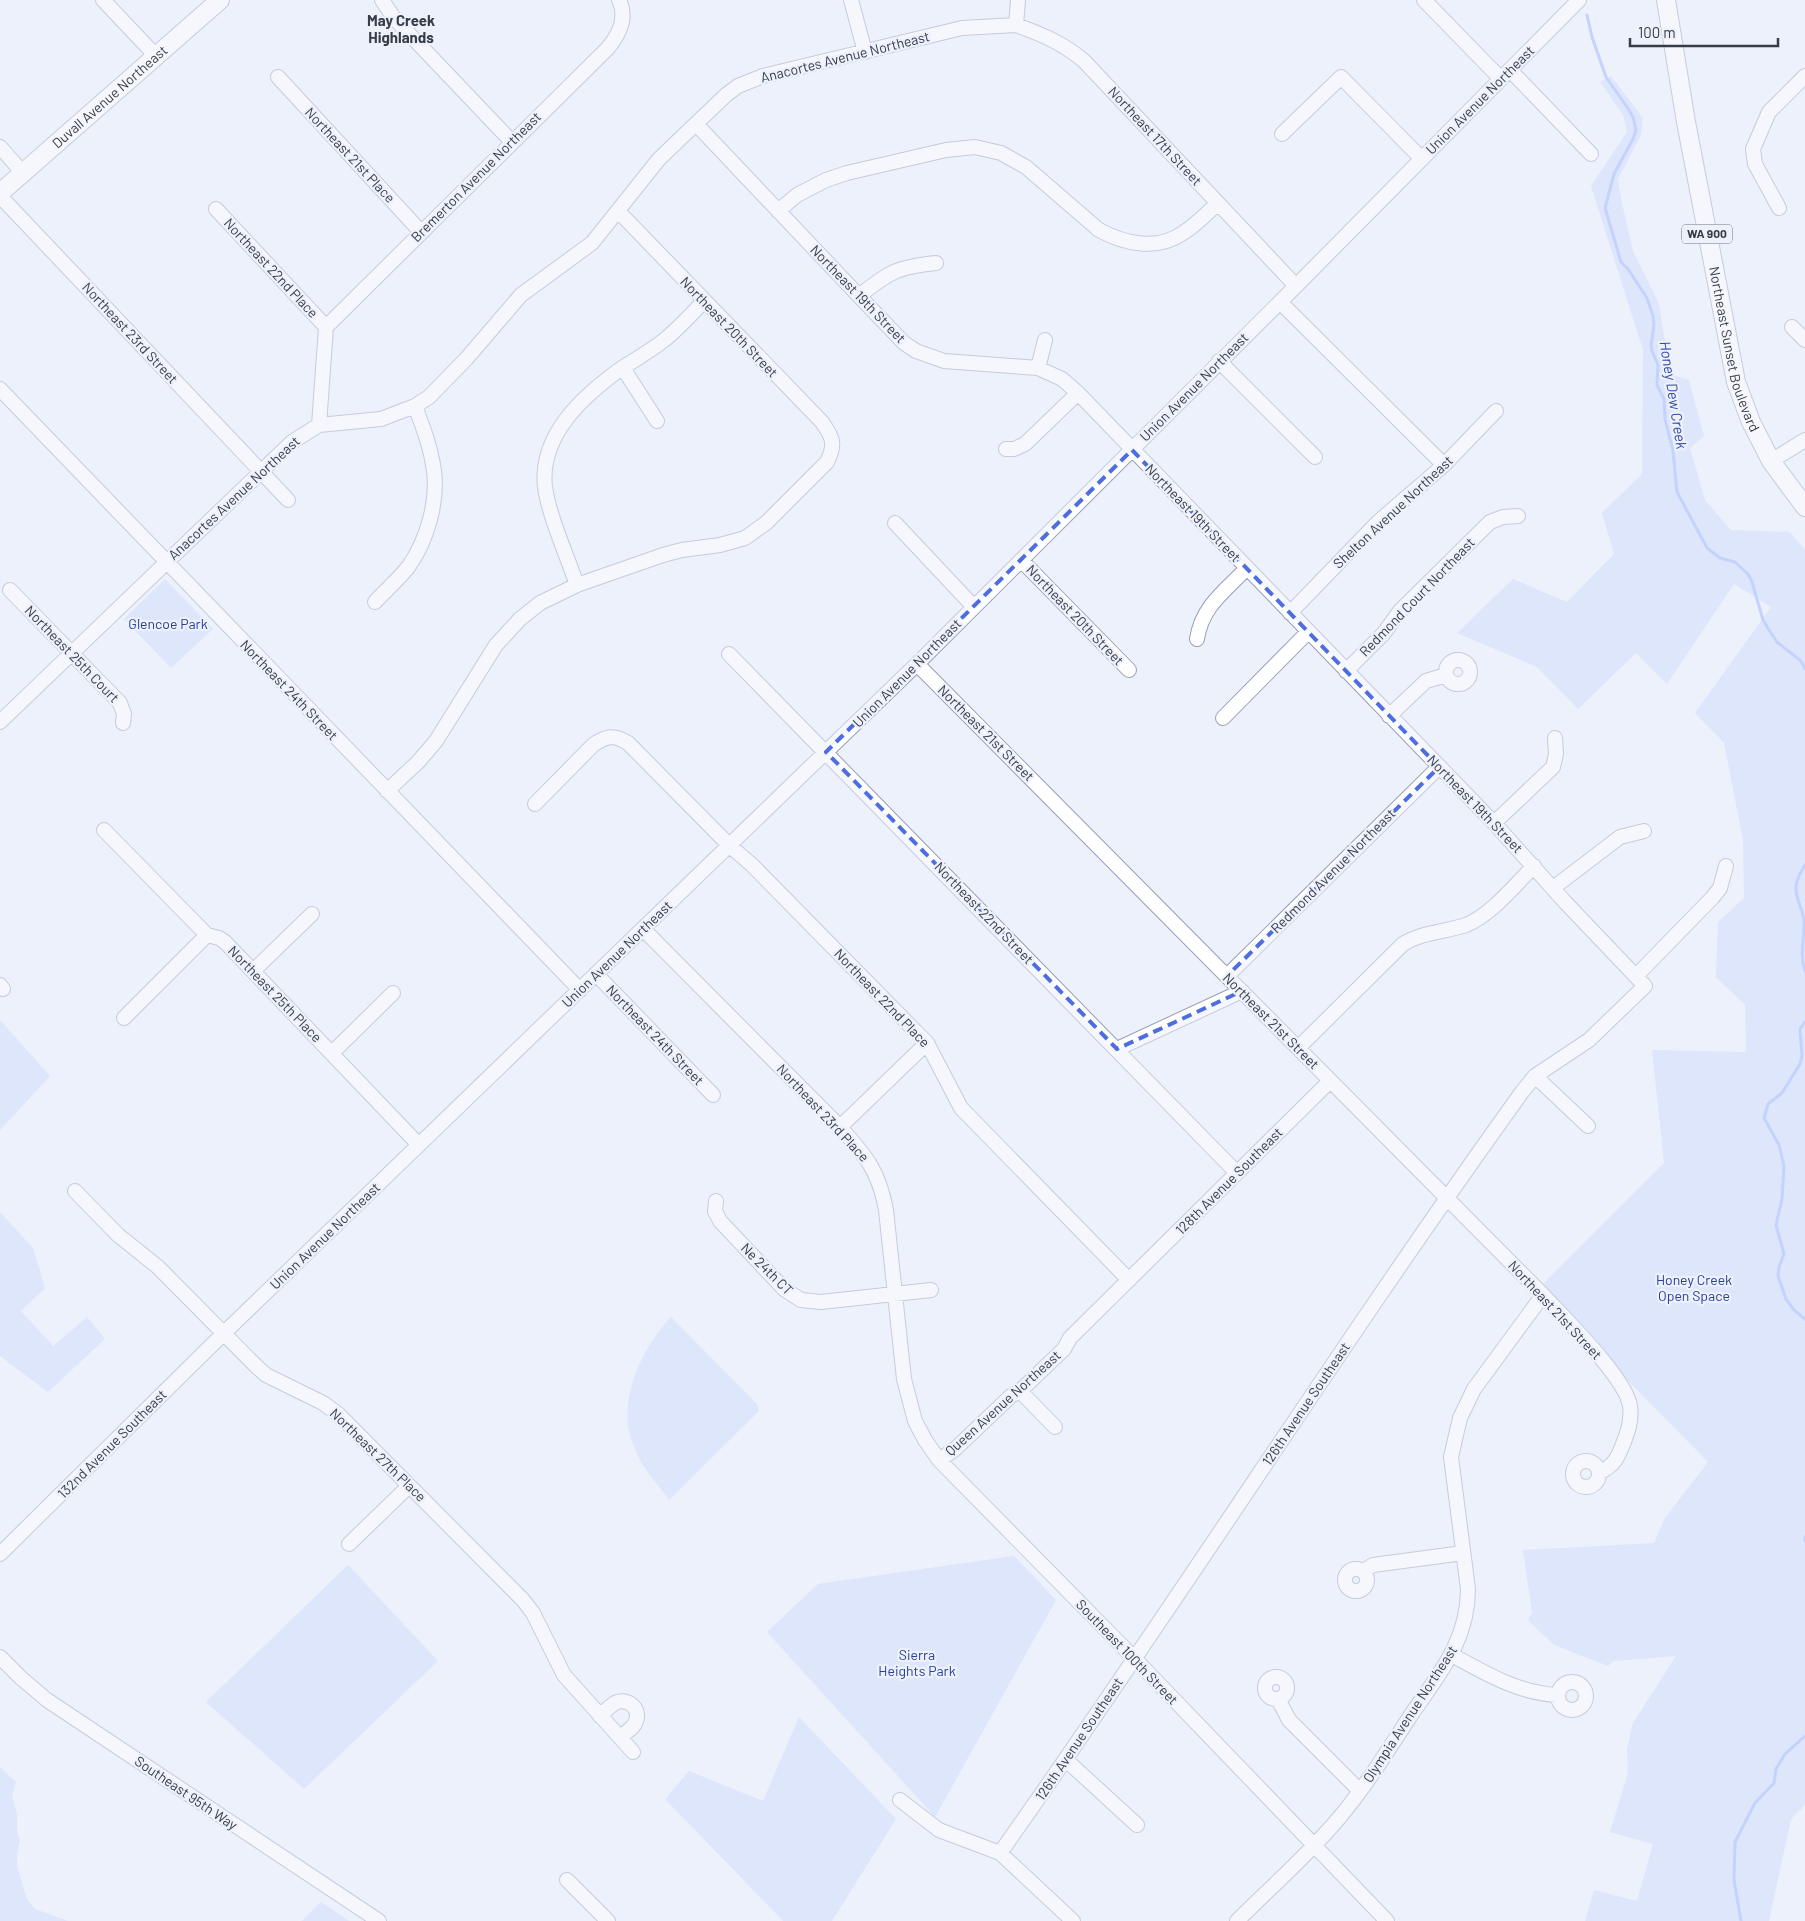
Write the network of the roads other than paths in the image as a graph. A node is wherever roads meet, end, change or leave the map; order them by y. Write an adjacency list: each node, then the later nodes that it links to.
1 (103, 0): 12 (street)
2 (220, 0): 12 (main road, Duvall Avenue Northeast)
3 (382, 0): 18 (street)
4 (619, 0): 18 (street, Bremerton Avenue Northeast)
5 (851, 0): 11 (street)
6 (1018, 0): 10 (street)
7 (1424, 0): 13 (street)
8 (1579, 0): 13 (street, Union Avenue Northeast)
9 (1666, 0): 52 (main road, Northeast Sunset Boulevard / WA 900)
10 (1016, 25): 11 (street, Anacortes Avenue Northeast); 24 (street, Northeast 17th Street)
11 (865, 52): 16 (street, Anacortes Avenue Northeast)
12 (156, 56): 22 (main road, Duvall Avenue Northeast)
13 (1505, 74): 20 (street); 21 (street, Union Avenue Northeast)
14 (1805, 76): 25 (street)
15 (278, 78): 29 (street, Northeast 21st Place)
16 (696, 124): 27 (street, Anacortes Avenue Northeast); 28 (street, Northeast 19th Street)
17 (1282, 134): 21 (street)
18 (512, 142): 29 (street, Bremerton Avenue Northeast)
19 (0, 147): 22 (street)
20 (1591, 154)
21 (1422, 158): 31 (street, Union Avenue Northeast)
22 (23, 173): 23 (main road, Duvall Avenue Northeast)
23 (0, 195): 54 (street, Northeast 23rd Street)
24 (1218, 203): 28 (street); 31 (street, Northeast 17th Street)
25 (1779, 208)
26 (216, 209): 35 (street, Northeast 22nd Place)
27 (618, 211): 33 (street, Northeast 20th Street); 44 (street, Anacortes Avenue Northeast)
28 (778, 211): 32 (street, Northeast 19th Street)
29 (421, 232): 35 (street, Bremerton Avenue Northeast)
30 (936, 263): 32 (street)
31 (1296, 286): 34 (street, Union Avenue Northeast)
32 (859, 296): 41 (street, Northeast 19th Street)
33 (704, 301): 40 (street); 62 (street, Northeast 20th Street)
34 (1280, 302): 39 (street, Union Avenue Northeast); 53 (street)
35 (326, 327): 47 (street)
36 (1792, 327): 38 (street)
37 (1045, 340): 41 (street)
38 (1805, 340)
39 (1220, 361): 50 (street, Union Avenue Northeast); 51 (street)
40 (623, 368): 46 (street); 62 (street)
41 (1038, 368): 43 (street, Northeast 19th Street)
42 (0, 390): 60 (street, Northeast 24th Street)
43 (1078, 392): 49 (street); 50 (street, Northeast 19th Street)
44 (415, 406): 47 (street, Anacortes Avenue Northeast); 64 (street)
45 (1496, 412): 53 (street, Shelton Avenue Northeast)
46 (657, 421)
47 (319, 425): 54 (street, Anacortes Avenue Northeast)
48 (1805, 440): 52 (street)
49 (1006, 449)
50 (1132, 450): 59 (street, Union Avenue Northeast); 61 (street, Northeast 19th Street)
51 (1315, 457)
52 (1771, 460): 56 (main road, Northeast Sunset Boulevard / WA 900)
53 (1444, 465): 66 (street, Shelton Avenue Northeast)
54 (260, 470): 55 (street, Northeast 23rd Street); 60 (street, Anacortes Avenue Northeast)
55 (288, 500)
56 (1805, 507)
57 (1518, 516): 73 (street, Redmond Court Northeast)
58 (895, 523): 65 (street)
59 (1021, 560): 65 (street, Union Avenue Northeast); 72 (street, Northeast 20th Street)
60 (166, 562): 69 (street, Anacortes Avenue Northeast); 82 (street, Northeast 24th Street)
61 (1247, 568): 66 (street, Northeast 19th Street); 68 (street)
62 (577, 585): 82 (street)
63 (10, 590): 69 (street, Northeast 25th Court)
64 (375, 602)
65 (974, 607): 71 (street, Union Avenue Northeast)
66 (1290, 613): 67 (street, Northeast 19th Street)
67 (1308, 632): 73 (street, Northeast 19th Street); 76 (street)
68 (1197, 639)
69 (72, 654): 77 (street, Anacortes Avenue Northeast); 78 (street, Northeast 25th Court)
70 (729, 654): 80 (street, Northeast 22nd Street)
71 (917, 664): 80 (street, Union Avenue Northeast); 96 (street, Northeast 21st Street)
72 (1129, 670)
73 (1346, 671): 75 (street, Northeast 19th Street)
74 (1446, 675): 75 (street)
75 (1389, 716): 81 (street, Northeast 19th Street)
76 (1223, 718)
77 (0, 722)
78 (123, 723)
79 (1555, 738): 84 (street)
80 (826, 752): 87 (street, Union Avenue Northeast); 104 (street, Northeast 22nd Street)
81 (1439, 766): 84 (street, Northeast 19th Street); 96 (street, Redmond Avenue Northeast)
82 (387, 791): 98 (street, Northeast 24th Street)
83 (535, 804): 87 (street, Northeast 22nd Place)
84 (1494, 823): 88 (street, Northeast 19th Street)
85 (104, 830): 93 (street, Northeast 25th Place)
86 (1644, 831): 90 (street)
87 (730, 846): 92 (street, Union Avenue Northeast); 102 (street, Northeast 22nd Place)
88 (1534, 866): 90 (street, Northeast 19th Street); 103 (street)
89 (1726, 866): 97 (street, 126th Avenue Southeast)
90 (1553, 888): 97 (street, Northeast 19th Street)
91 (312, 914): 94 (street)
92 (643, 929): 95 (street, Union Avenue Northeast); 110 (street, Northeast 23rd Place)
93 (207, 935): 94 (street, Northeast 25th Place); 101 (street)
94 (253, 971): 105 (street, Northeast 25th Place)
95 (596, 974): 98 (street, Union Avenue Northeast); 108 (street, Northeast 24th Street)
96 (1227, 976): 99 (street, Northeast 21st Street)
97 (1640, 981): 106 (street, 126th Avenue Southeast)
98 (580, 990): 111 (street, Union Avenue Northeast)
99 (1242, 991): 103 (street, Northeast 21st Street); 104 (street)
100 (393, 992): 105 (street)
101 (124, 1018)
102 (927, 1043): 110 (street); 116 (street, Northeast 22nd Place)
103 (1298, 1048): 107 (street, Northeast 21st Street)
104 (1117, 1049): 112 (street, Northeast 22nd Street)
105 (332, 1053): 111 (street, Northeast 25th Place)
106 (1535, 1076): 109 (street); 114 (street, 126th Avenue Southeast)
107 (1330, 1081): 112 (street, 128th Avenue Southeast); 114 (street, Northeast 21st Street)
108 (713, 1095)
109 (1588, 1126)
110 (840, 1127): 118 (street, Northeast 23rd Place)
111 (419, 1145): 120 (street, Union Avenue Northeast)
112 (1237, 1173): 116 (street, 128th Avenue Southeast)
113 (75, 1191): 120 (street, Northeast 27th Place)
114 (1446, 1198): 119 (street, Northeast 21st Street); 132 (street, 126th Avenue Southeast)
115 (716, 1201): 118 (street, Ne 24th CT)
116 (1128, 1280): 121 (street, Queen Avenue Northeast)
117 (931, 1290): 118 (street, Ne 24th CT)
118 (895, 1294): 123 (street, Northeast 23rd Place)
119 (1543, 1295): 124 (street, Northeast 21st Street); 127 (street, Olympia Avenue Northeast)
120 (224, 1333): 125 (street, Northeast 27th Place); 128 (street, 132nd Avenue Southeast)
121 (1020, 1391): 122 (street); 123 (street, Queen Avenue Northeast)
122 (1055, 1427)
123 (939, 1460): 132 (street, Southeast 100th Street)
124 (1600, 1472)
125 (410, 1486): 126 (street); 135 (street, Northeast 27th Place)
126 (349, 1544)
127 (1462, 1553): 129 (street); 130 (street, Olympia Avenue Northeast)
128 (0, 1554)
129 (1363, 1571)
130 (1452, 1655): 133 (street); 139 (street, Olympia Avenue Northeast)
131 (0, 1657): 146 (street, Southeast 95th Way)
132 (1134, 1658): 138 (street, 126th Avenue Southeast); 142 (street, Southeast 100th Street)
133 (1557, 1695)
134 (1278, 1700): 139 (street)
135 (600, 1716): 136 (street, Northeast 27th Place); 136 (street)
136 (620, 1737): 137 (street, Northeast 27th Place)
137 (633, 1752)
138 (1066, 1760): 141 (street); 143 (street, 126th Avenue Southeast)
139 (1360, 1791): 142 (street, Olympia Avenue Northeast)
140 (900, 1800): 143 (street)
141 (1137, 1825)
142 (1314, 1845): 145 (street, Southeast 100th Street); 149 (street, Olympia Avenue Northeast)
143 (1000, 1853): 148 (street)
144 (568, 1880): 147 (street)
145 (1385, 1920)
146 (379, 1921)
147 (608, 1921)
148 (1073, 1921)
149 (1237, 1921)

